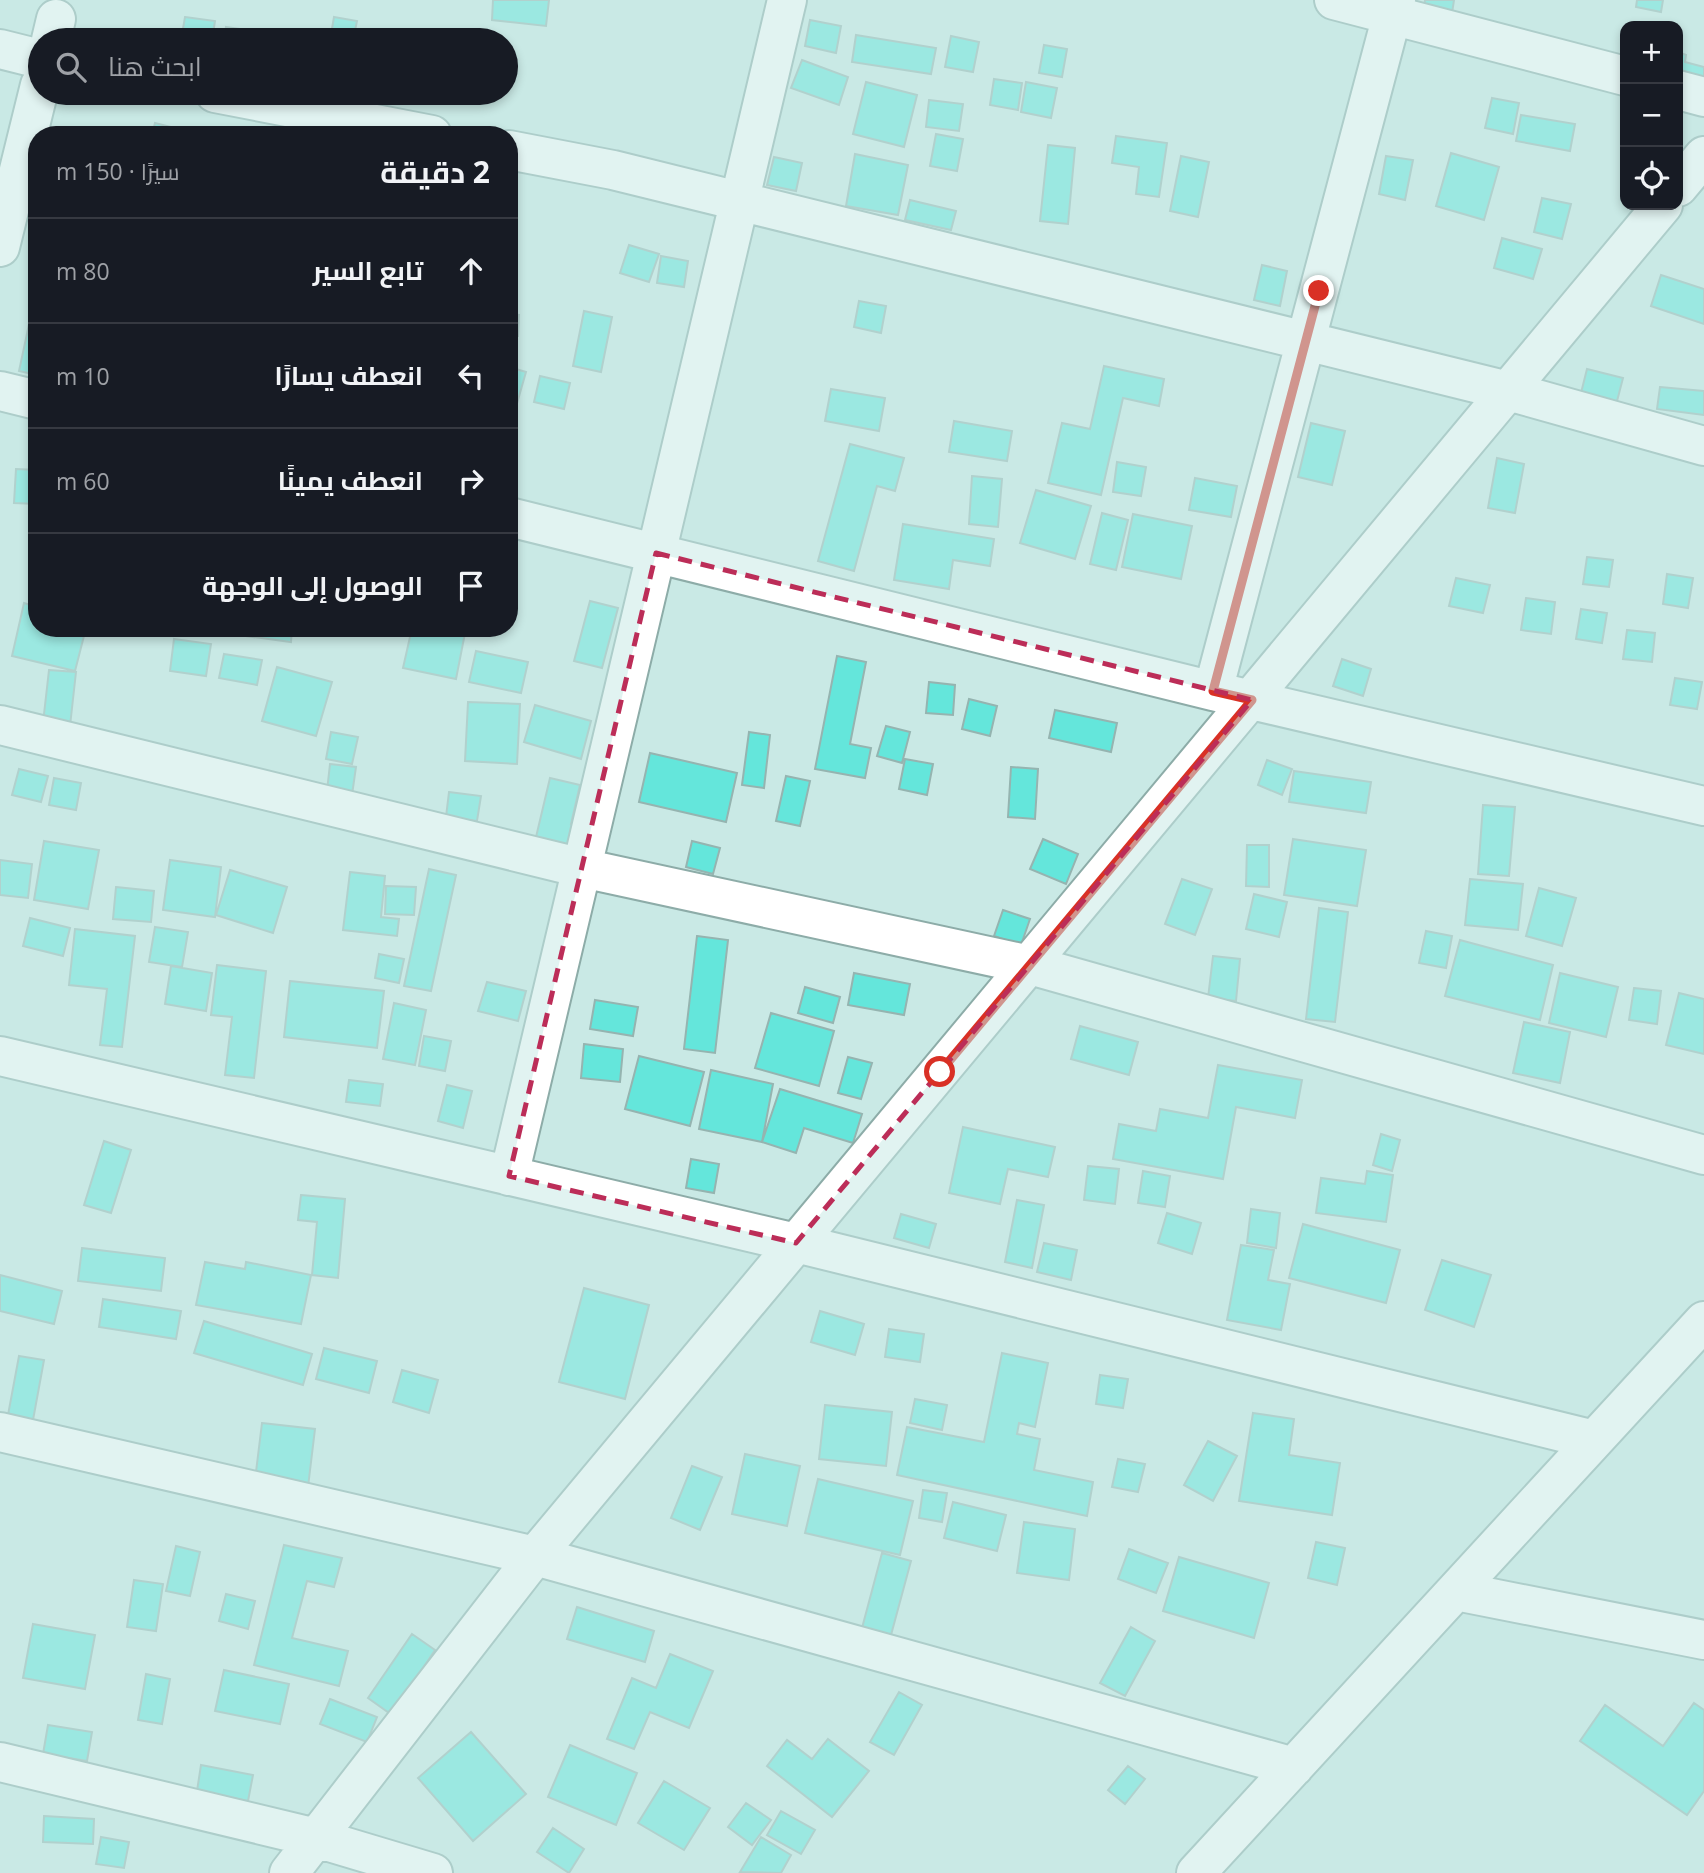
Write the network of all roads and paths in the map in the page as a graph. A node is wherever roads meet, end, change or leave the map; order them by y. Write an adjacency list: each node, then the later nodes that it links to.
1 (787, 0): 17 (street)
2 (1334, 0): 3 (street)
3 (1394, 7): 6 (street); 20 (street)
4 (0, 49): 5 (street)
5 (28, 56)
6 (1620, 75)
7 (1683, 91): 8 (street)
8 (1704, 97)
9 (35, 105): 11 (street)
10 (277, 105): 12 (street)
11 (30, 126)
12 (386, 126)
13 (28, 134): 19 (street)
14 (518, 152): 17 (street)
15 (1704, 156): 16 (street)
16 (1683, 181)
17 (740, 201): 20 (street); 26 (street)
18 (1659, 210): 22 (street)
19 (0, 247)
20 (1305, 341): 22 (street); 27 (street)
21 (0, 391): 23 (street)
22 (1508, 391): 24 (street); 28 (street)
23 (28, 398)
24 (1704, 446)
25 (518, 519): 26 (street)
26 (656, 553): 27 (street); 31 (street)
27 (1213, 691): 28 (street)
28 (1252, 700): 30 (street); 32 (street)
29 (0, 725): 31 (street)
30 (1704, 806)
31 (582, 868): 32 (street); 35 (street)
32 (1030, 965): 34 (street); 36 (street)
33 (0, 1056): 35 (street)
34 (1704, 1154)
35 (509, 1176): 36 (street)
36 (796, 1243): 39 (street); 40 (street)
37 (1704, 1321): 39 (street)
38 (0, 1432): 40 (street)
39 (1594, 1440): 41 (street)
40 (534, 1556): 44 (street); 45 (street)
41 (1456, 1591): 42 (street); 44 (street)
42 (1704, 1640)
43 (0, 1762): 45 (street)
44 (1294, 1767): 48 (street)
45 (316, 1838): 46 (street); 47 (street)
46 (289, 1873)
47 (433, 1873)
48 (1196, 1873)

